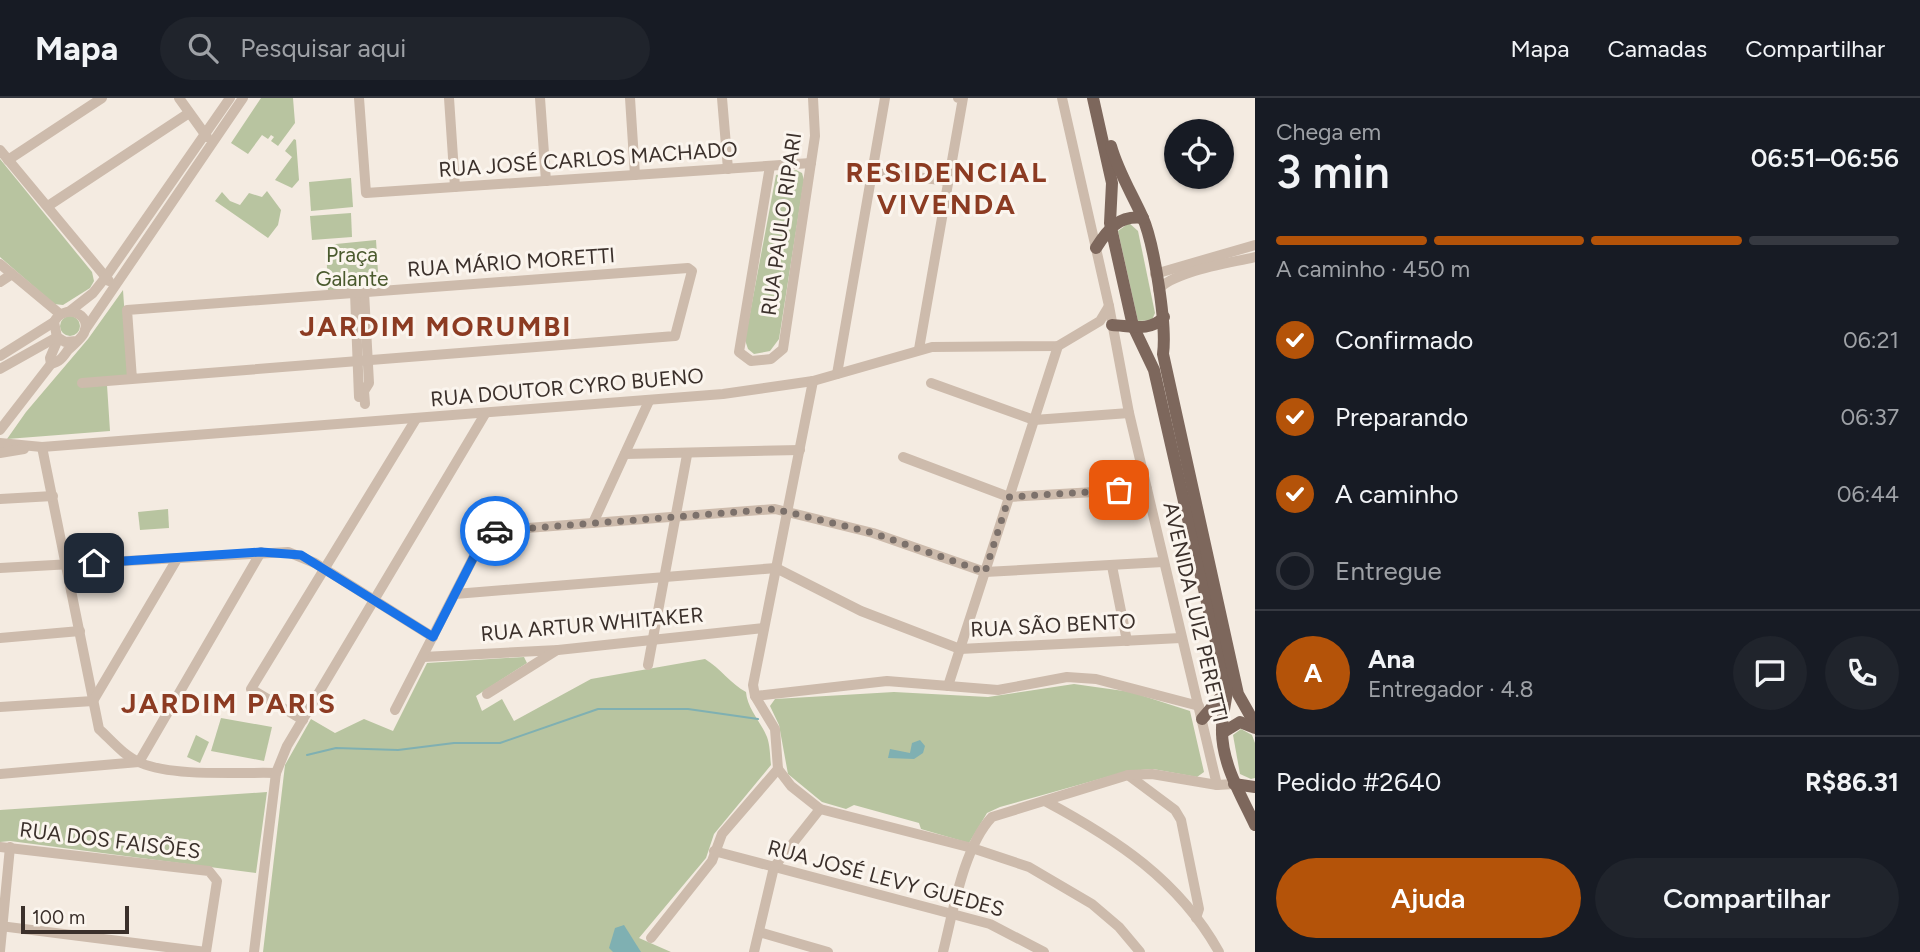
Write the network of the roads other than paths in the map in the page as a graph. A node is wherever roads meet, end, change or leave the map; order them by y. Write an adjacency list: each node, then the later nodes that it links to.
1 (102, 98): 19 (street)
2 (178, 98): 16 (street)
3 (230, 98): 17 (street)
4 (243, 98): 17 (street)
5 (359, 98): 27 (street, RUA JOSÉ CARLOS MACHADO)
6 (449, 98): 27 (street)
7 (540, 98): 25 (street)
8 (630, 98): 24 (street)
9 (722, 98): 22 (street)
10 (813, 98): 20 (street, RUA PAULO RIPARI)
11 (885, 98): 23 (street)
12 (961, 98): 26 (street)
13 (1062, 98): 32 (street, AVENIDA LUIZ PERETTI)
14 (1093, 98): 30 (main road)
15 (1101, 98): 29 (main road)
16 (189, 113): 17 (street); 28 (street)
17 (209, 138): 39 (street); 41 (street)
18 (0, 150): 19 (street)
19 (8, 160): 28 (street)
20 (811, 163): 21 (street, RUA JOSÉ CARLOS MACHADO); 21 (street, RUA PAULO RIPARI)
21 (770, 166): 22 (street, RUA JOSÉ CARLOS MACHADO)
22 (728, 169): 24 (street, RUA JOSÉ CARLOS MACHADO)
23 (873, 172): 26 (street); 60 (street)
24 (635, 175): 25 (street, RUA JOSÉ CARLOS MACHADO)
25 (546, 181): 27 (street, RUA JOSÉ CARLOS MACHADO)
26 (949, 181): 55 (street)
27 (456, 187)
28 (48, 206): 39 (street)
29 (1143, 218): 30 (main road); 38 (main road)
30 (1111, 227): 32 (main road); 48 (main road)
31 (1255, 245): 33 (street)
32 (1096, 248): 44 (street, AVENIDA LUIZ PERETTI)
33 (1236, 250): 35 (street); 38 (street)
34 (1255, 257): 35 (street)
35 (1238, 261): 42 (street)
36 (0, 264): 37 (street)
37 (12, 274): 40 (street); 45 (street)
38 (1155, 274): 42 (main road)
39 (106, 278): 41 (street); 45 (street)
40 (0, 282)
41 (115, 286): 50 (street)
42 (1158, 290): 46 (main road)
43 (360, 292): 57 (street); 57 (street, RUA MÁRIO MORETTI); 61 (street, RUA MÁRIO MORETTI)
44 (1109, 306): 47 (street, AVENIDA LUIZ PERETTI); 49 (street, RUA DOUTOR CYRO BUENO)
45 (61, 315): 50 (street); 51 (street); 56 (street)
46 (1164, 317): 48 (main road); 117 (main road)
47 (1112, 325): 48 (main road); 49 (street, RUA DOUTOR CYRO BUENO); 66 (street, AVENIDA LUIZ PERETTI)
48 (1133, 326): 109 (main road)
49 (1093, 327): 53 (street, RUA DOUTOR CYRO BUENO)
50 (85, 330): 52 (street)
51 (58, 338): 52 (street); 54 (street); 58 (street)
52 (76, 341): 58 (street)
53 (1058, 346): 55 (street, RUA DOUTOR CYRO BUENO); 69 (street)
54 (31, 349): 58 (street); 59 (street)
55 (919, 349): 60 (street, RUA DOUTOR CYRO BUENO)
56 (0, 356)
57 (363, 361): 57 (street); 61 (street)
58 (50, 366): 70 (street)
59 (0, 369)
60 (837, 374): 62 (street, RUA DOUTOR CYRO BUENO)
61 (132, 379): 63 (street)
62 (813, 381): 65 (street, RUA DOUTOR CYRO BUENO); 73 (street)
63 (82, 383)
64 (931, 383): 69 (street)
65 (649, 401): 67 (street, RUA DOUTOR CYRO BUENO); 75 (street)
66 (1129, 413): 69 (street); 78 (street, AVENIDA LUIZ PERETTI)
67 (485, 414): 68 (street, RUA DOUTOR CYRO BUENO); 96 (street)
68 (416, 419): 72 (street, RUA DOUTOR CYRO BUENO); 92 (street)
69 (1034, 420): 80 (street)
70 (0, 430)
71 (0, 443): 72 (street, RUA DOUTOR CYRO BUENO)
72 (39, 447): 74 (street, RUA DOUTOR CYRO BUENO); 79 (street)
73 (800, 450): 76 (street); 82 (street)
74 (0, 453)
75 (625, 454): 76 (street); 84 (street)
76 (687, 455): 83 (street)
77 (903, 457): 80 (street)
78 (1147, 489): 80 (street); 87 (street, AVENIDA LUIZ PERETTI)
79 (53, 496): 81 (street); 88 (street)
80 (1009, 497): 93 (street)
81 (0, 499)
82 (788, 510): 83 (street); 91 (street); 93 (street)
83 (675, 517): 84 (street); 94 (street)
84 (593, 523): 95 (street)
85 (261, 552): 86 (street); 92 (street); 119 (street)
86 (177, 559): 88 (street); 112 (street)
87 (1163, 562): 89 (street); 102 (street, AVENIDA LUIZ PERETTI)
88 (66, 564): 90 (street); 98 (street)
89 (1112, 566): 93 (street); 103 (street)
90 (0, 568)
91 (776, 568): 94 (street); 97 (street); 104 (street, RUA SÃO BENTO)
92 (324, 569): 96 (street); 116 (street)
93 (985, 572): 104 (street)
94 (663, 577): 95 (street); 101 (street)
95 (455, 594): 99 (street)
96 (373, 601): 99 (street); 116 (street)
97 (764, 628): 101 (street, RUA ARTUR WHITAKER); 111 (street)
98 (80, 631): 100 (street); 112 (street)
99 (433, 637): 106 (street)
100 (0, 638)
101 (651, 638): 105 (street, RUA ARTUR WHITAKER); 107 (street)
102 (1181, 638): 103 (street, RUA SÃO BENTO); 115 (street, AVENIDA LUIZ PERETTI)
103 (1127, 640): 104 (street, RUA SÃO BENTO)
104 (960, 649): 108 (street)
105 (558, 650): 106 (street, RUA ARTUR WHITAKER); 110 (street)
106 (423, 657): 114 (street)
107 (648, 665)
108 (948, 686): 111 (street); 115 (street)
109 (1227, 690): 115 (main road); 118 (main road)
110 (487, 694)
111 (755, 696): 120 (street)
112 (93, 701): 113 (street); 119 (street)
113 (0, 707)
114 (395, 710)
115 (1200, 712): 125 (street, AVENIDA LUIZ PERETTI)
116 (303, 720): 121 (street)
117 (1255, 726): 118 (main road)
118 (1222, 733): 124 (main road)
119 (139, 762): 121 (street); 122 (street)
120 (778, 769): 128 (street); 132 (street)
121 (276, 773): 141 (street)
122 (0, 774)
123 (1128, 775): 125 (street); 127 (street); 135 (street)
124 (1234, 784): 125 (street); 126 (main road); 129 (main road)
125 (1217, 785)
126 (1255, 787)
127 (1045, 801): 131 (street); 135 (street)
128 (820, 809): 131 (street); 133 (street)
129 (1255, 825)
130 (5, 847): 136 (street); 140 (street, RUA DOS FAISÕES)
131 (972, 848): 134 (street); 146 (street)
132 (714, 851): 133 (street, RUA JOSÉ LEVY GUEDES); 138 (street)
133 (774, 867): 134 (street, RUA JOSÉ LEVY GUEDES); 137 (street)
134 (953, 913): 144 (street); 145 (street, RUA JOSÉ LEVY GUEDES)
135 (1196, 918): 147 (street)
136 (2, 926): 139 (street); 140 (street)
137 (759, 932): 142 (street); 143 (street)
138 (650, 938)
139 (0, 951)
140 (206, 952)
141 (254, 952)
142 (754, 952)
143 (828, 952)
144 (943, 952)
145 (1044, 952)
146 (1140, 952)
147 (1219, 952)

